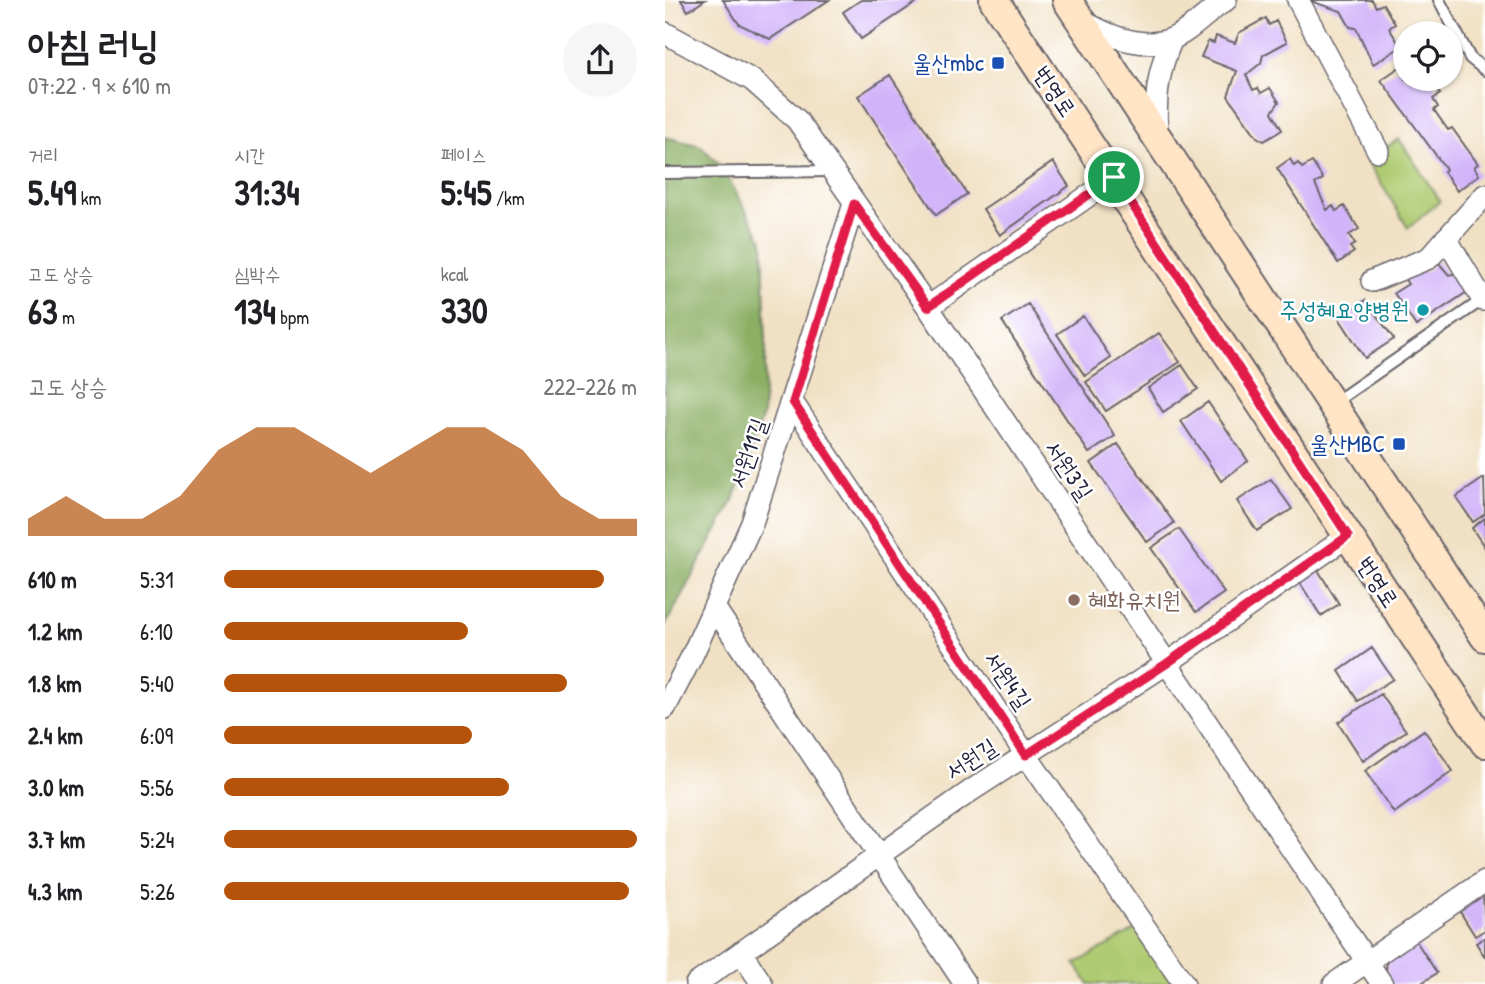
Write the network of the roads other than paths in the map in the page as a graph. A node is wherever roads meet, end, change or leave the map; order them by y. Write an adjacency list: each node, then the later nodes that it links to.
1 (995, 0): 13 (main road, 번영로)
2 (1226, 0): 7 (street)
3 (1299, 0): 10 (street)
4 (1439, 0): 8 (lane)
5 (1073, 10): 7 (street); 9 (main road)
6 (665, 33): 11 (street, 서원3길)
7 (1172, 39): 9 (street)
8 (1485, 69)
9 (1157, 136): 21 (main road)
10 (1378, 151)
11 (832, 171): 12 (lane); 15 (street, 서원3길)
12 (665, 173)
13 (1114, 177): 19 (street); 22 (main road, 번영로)
14 (1485, 195): 16 (street)
15 (854, 204): 19 (street, 서원3길); 20 (street, 서원11길)
16 (1446, 238): 17 (street); 18 (street)
17 (1372, 281)
18 (1484, 299): 21 (lane)
19 (928, 307): 25 (street, 서원3길)
20 (793, 402): 23 (street, 서원11길); 28 (street, 서원4길)
21 (1332, 405): 24 (main road)
22 (1348, 536): 25 (street, 서원길); 27 (main road, 번영로)
23 (714, 607): 26 (street, 서원11길); 29 (street)
24 (1485, 637)
25 (1166, 664): 28 (street, 서원길); 32 (street, 서원3길)
26 (665, 708)
27 (1485, 743)
28 (1026, 755): 29 (street, 서원길); 36 (street, 서원4길)
29 (878, 856): 31 (street, 서원길); 35 (street)
30 (1485, 881): 32 (street)
31 (741, 953): 33 (street, 서원길); 34 (street)
32 (1367, 961): 37 (street); 38 (street, 서원3길)
33 (697, 984)
34 (762, 984)
35 (965, 984)
36 (1184, 984)
37 (1334, 984)
38 (1382, 984)

